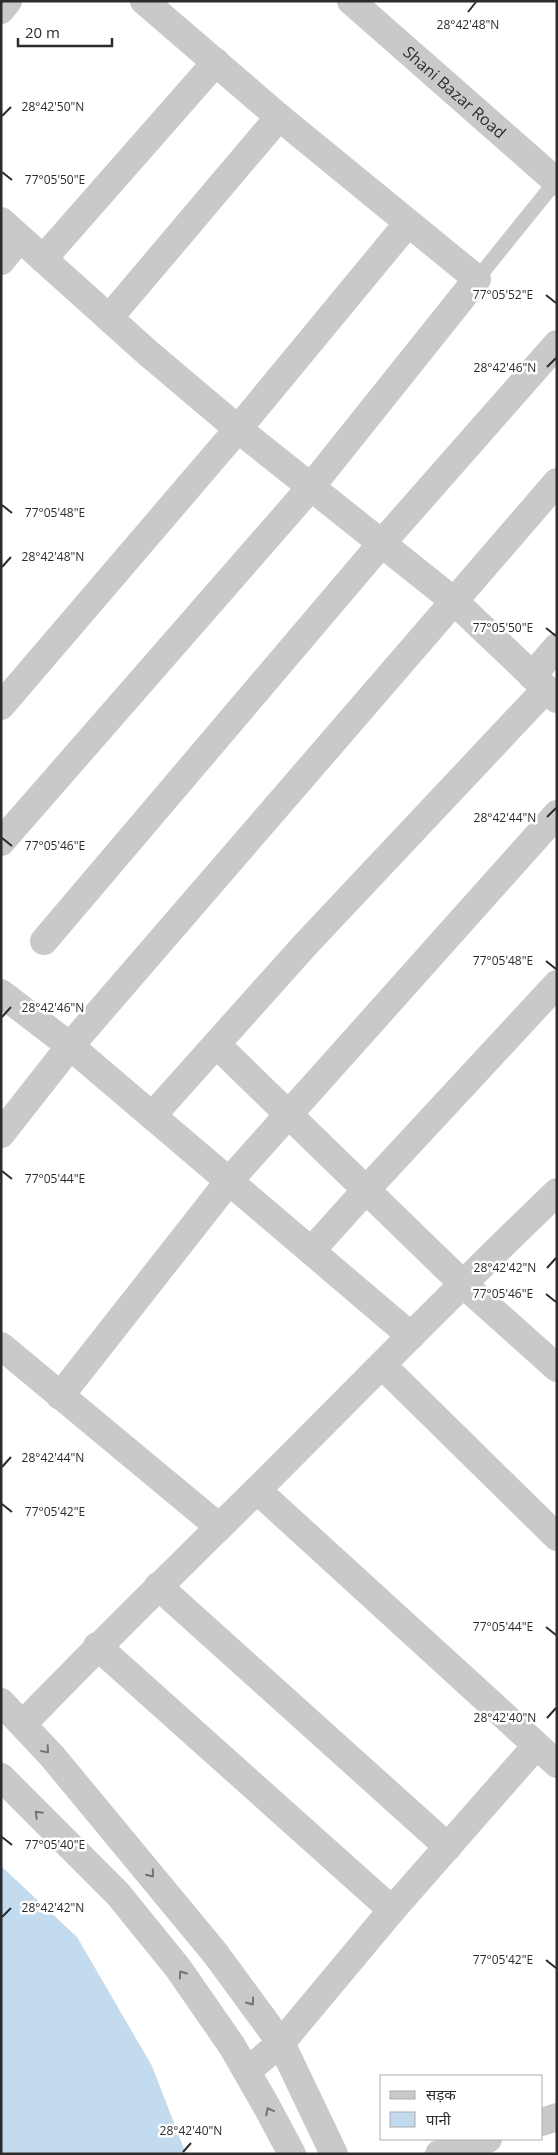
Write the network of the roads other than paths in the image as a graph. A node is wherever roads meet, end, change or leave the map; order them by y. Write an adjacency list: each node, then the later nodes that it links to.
1 (8, 1): 4 (street)
2 (144, 1): 5 (street)
3 (351, 1): 7 (street, Shani Bazar Road)
4 (1, 10)
5 (216, 62): 6 (street); 10 (street)
6 (279, 117): 8 (street); 13 (street)
7 (556, 182): 12 (lane)
8 (408, 223): 12 (street); 15 (street)
9 (11, 230): 10 (street); 11 (street)
10 (43, 259): 13 (street)
11 (1, 261)
12 (477, 279): 17 (street)
13 (109, 318): 15 (street)
14 (557, 344): 18 (street)
15 (238, 429): 17 (street); 22 (street)
16 (557, 482): 19 (street)
17 (310, 488): 18 (street); 24 (street)
18 (382, 544): 19 (street); 25 (street)
19 (454, 601): 21 (street); 29 (street)
20 (557, 647): 21 (street)
21 (545, 688): 28 (street)
22 (1, 706)
23 (557, 814): 31 (street)
24 (1, 842)
25 (44, 941)
26 (557, 984): 34 (street)
27 (1, 993): 29 (street)
28 (217, 1045): 30 (street); 31 (street)
29 (70, 1046): 30 (street); 32 (street)
30 (152, 1116): 33 (street)
31 (288, 1116): 33 (street); 34 (street)
32 (1, 1134)
33 (229, 1181): 36 (street); 42 (street)
34 (365, 1191): 36 (street); 37 (street)
35 (553, 1203): 37 (street)
36 (312, 1251): 38 (street)
37 (462, 1283): 38 (street); 41 (street)
38 (411, 1336): 40 (street)
39 (1, 1346): 42 (street)
40 (382, 1365): 43 (street); 45 (street)
41 (557, 1368)
42 (60, 1396): 44 (street)
43 (257, 1490): 44 (street); 50 (street)
44 (219, 1527): 46 (street)
45 (557, 1537)
46 (158, 1586): 47 (street); 53 (street)
47 (98, 1646): 49 (street); 54 (street)
48 (1, 1702): 49 (street)
49 (23, 1724): 55 (street, one-way to 55)
50 (536, 1746): 51 (street); 53 (street)
51 (557, 1764)
52 (1, 1777): 56 (street, one-way to 52)
53 (448, 1847): 54 (street)
54 (392, 1910): 55 (street)
55 (281, 2043): 56 (street); 61 (street)
56 (247, 2071): 60 (street, one-way to 56)
57 (557, 2117): 58 (street)
58 (543, 2122)
59 (485, 2140): 62 (street)
60 (292, 2154)
61 (334, 2154)
62 (439, 2154)

